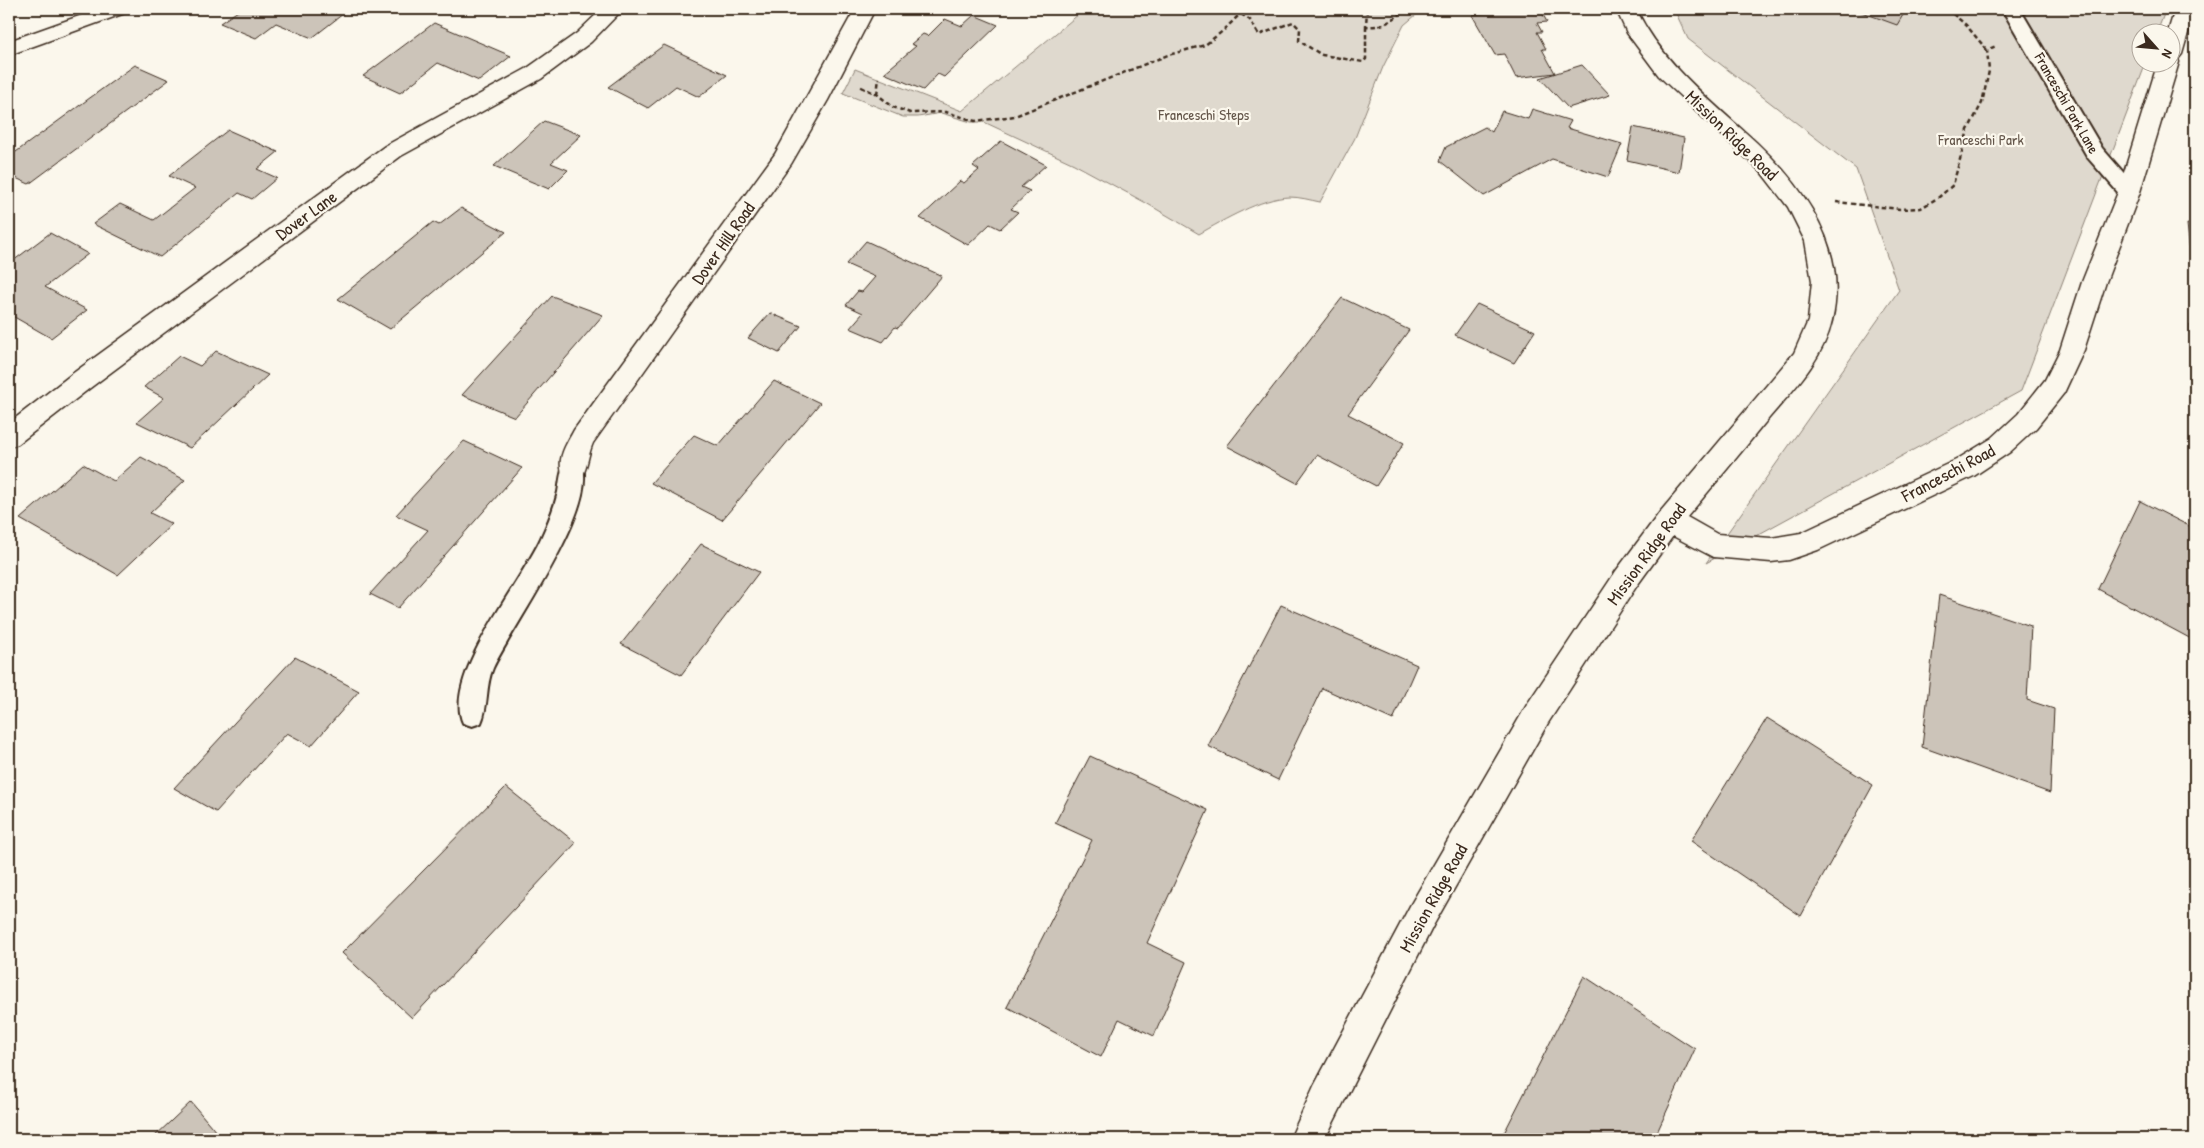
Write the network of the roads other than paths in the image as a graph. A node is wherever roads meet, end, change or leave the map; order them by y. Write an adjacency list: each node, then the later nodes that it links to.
1 (118, 9): 8 (street)
2 (613, 9): 11 (street, Dover Lane)
3 (865, 9): 12 (street, Dover Hill Road)
4 (1626, 9): 13 (street, Mission Ridge Road)
5 (2011, 9): 10 (lane, Franceschi Park Lane)
6 (2188, 17): 7 (street)
7 (2182, 31)
8 (9, 48)
9 (2166, 72): 10 (street, Franceschi Road)
10 (2129, 192): 13 (street, Franceschi Road)
11 (9, 437)
12 (573, 469): 14 (lane)
13 (1669, 520): 15 (street, Mission Ridge Road)
14 (472, 714)
15 (1307, 1139)

